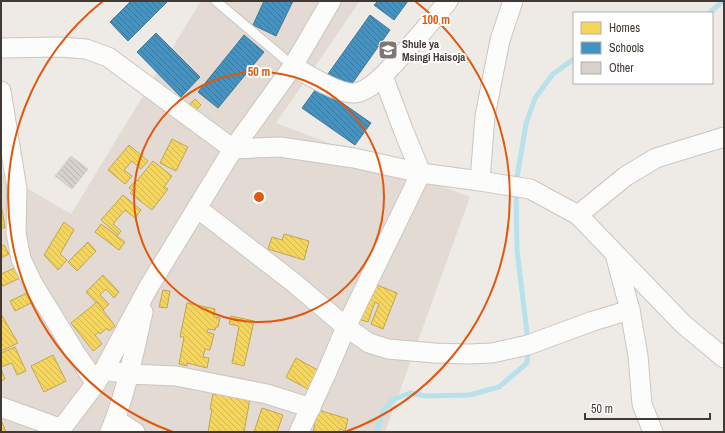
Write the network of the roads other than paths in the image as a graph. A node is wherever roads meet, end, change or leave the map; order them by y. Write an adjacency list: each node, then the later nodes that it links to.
1 (216, 1): 6 (lane)
2 (331, 1): 6 (street)
3 (448, 1): 7 (street)
4 (512, 1): 12 (street)
5 (1, 48): 10 (street)
6 (293, 66): 7 (street); 10 (street)
7 (383, 76): 11 (street)
8 (1, 90): 21 (street)
9 (724, 137): 14 (street)
10 (233, 149): 11 (street); 13 (street)
11 (421, 173): 12 (street); 18 (street)
12 (480, 181): 14 (street)
13 (197, 208): 16 (street); 18 (street)
14 (578, 215): 15 (street)
15 (615, 254): 17 (street); 19 (street)
16 (148, 288): 20 (street); 21 (street)
17 (630, 310): 18 (street); 28 (street)
18 (346, 327): 23 (street)
19 (724, 358)
20 (129, 374): 21 (street); 23 (street); 24 (street)
21 (100, 377): 25 (street)
22 (1, 407): 25 (street)
23 (311, 408): 27 (street)
24 (113, 426): 26 (street)
25 (61, 430)
26 (135, 432)
27 (299, 432)
28 (653, 432)

